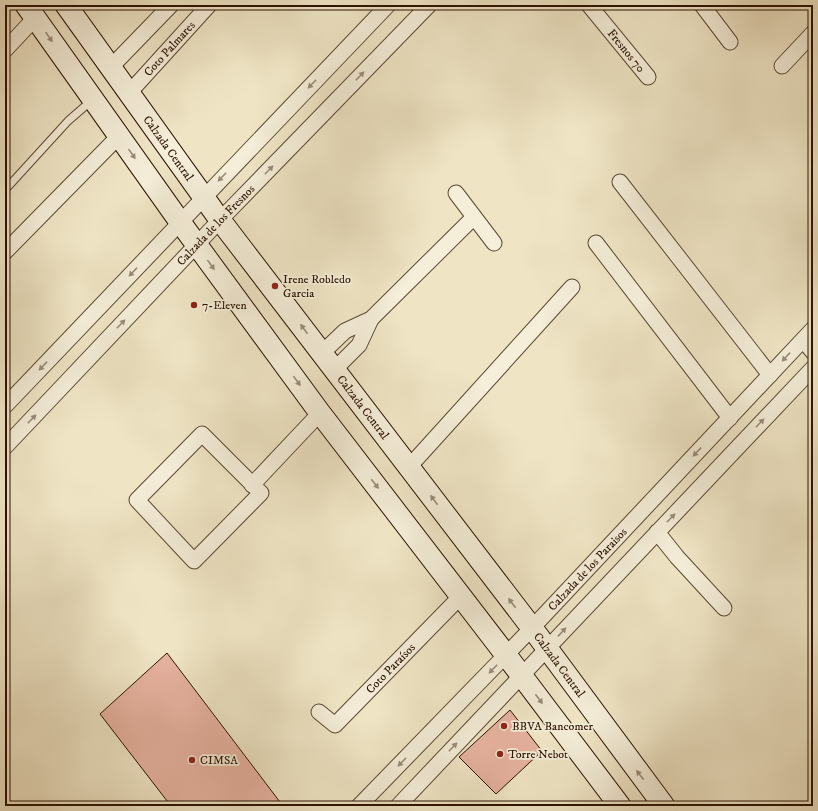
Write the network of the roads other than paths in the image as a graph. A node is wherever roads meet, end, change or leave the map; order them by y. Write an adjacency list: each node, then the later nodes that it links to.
1 (66, 5): 13 (street, Calzada Central)
2 (171, 5): 13 (street)
3 (209, 5): 15 (street, Coto Palmares)
4 (388, 5): 21 (street, one-way to 21)
5 (429, 5): 23 (street, Calzada de los Fresnos, one-way to 5)
6 (589, 5): 14 (street, Fresnos 70)
7 (702, 5): 10 (street)
8 (31, 11): 11 (street); 16 (street, one-way to 16)
9 (813, 33): 12 (street)
10 (730, 42)
11 (5, 50)
12 (782, 66)
13 (111, 67): 15 (street, Calzada Central)
14 (648, 78)
15 (129, 93): 21 (street, Calzada Central)
16 (92, 99): 17 (street); 19 (lane)
17 (119, 136): 24 (street, one-way to 24); 28 (street)
18 (620, 182): 36 (street)
19 (5, 190)
20 (456, 193): 22 (street)
21 (204, 197): 23 (street, Calzada Central); 24 (street)
22 (474, 217): 25 (street); 30 (street)
23 (220, 220): 27 (street, Calzada de los Fresnos); 33 (street, Calzada Central, one-way to 23)
24 (180, 222): 27 (street); 37 (street, one-way to 37)
25 (494, 243)
26 (596, 243): 39 (street)
27 (197, 245): 38 (street, one-way to 38); 40 (street, Calzada de los Fresnos, one-way to 27)
28 (5, 252)
29 (572, 287): 41 (street)
30 (371, 319): 33 (street); 35 (street)
31 (808, 334): 32 (street); 36 (street, Calzada de los Paraisos, one-way to 36)
32 (813, 352)
33 (322, 353): 35 (street, Calzada Central)
34 (813, 368): 43 (street, Calzada de los Paraisos, one-way to 34)
35 (334, 370): 41 (street, Calzada Central)
36 (770, 375): 39 (street, Calzada de los Paraisos)
37 (5, 406)
38 (320, 413): 42 (street); 44 (street, one-way to 44)
39 (730, 418): 46 (street, Calzada de los Paraisos, one-way to 46)
40 (5, 447)
41 (409, 467): 46 (street, Calzada Central, one-way to 41)
42 (252, 485): 42 (street)
43 (657, 532): 45 (street); 47 (street, Calzada de los Paraisos, one-way to 43)
44 (461, 596): 48 (street); 50 (street, Coto Paraísos)
45 (724, 608)
46 (532, 628): 47 (street, Calzada Central); 48 (street, Calzada de los Paraisos)
47 (547, 649): 49 (street, Calzada de los Paraisos); 54 (street, Calzada Central, one-way to 47)
48 (506, 655): 49 (street); 51 (street, Calzada de los Paraisos, one-way to 51)
49 (522, 675): 52 (street, Calzada de los Paraisos, one-way to 49); 53 (street, one-way to 53)
50 (319, 712)
51 (359, 806)
52 (398, 806)
53 (620, 806)
54 (664, 806)

